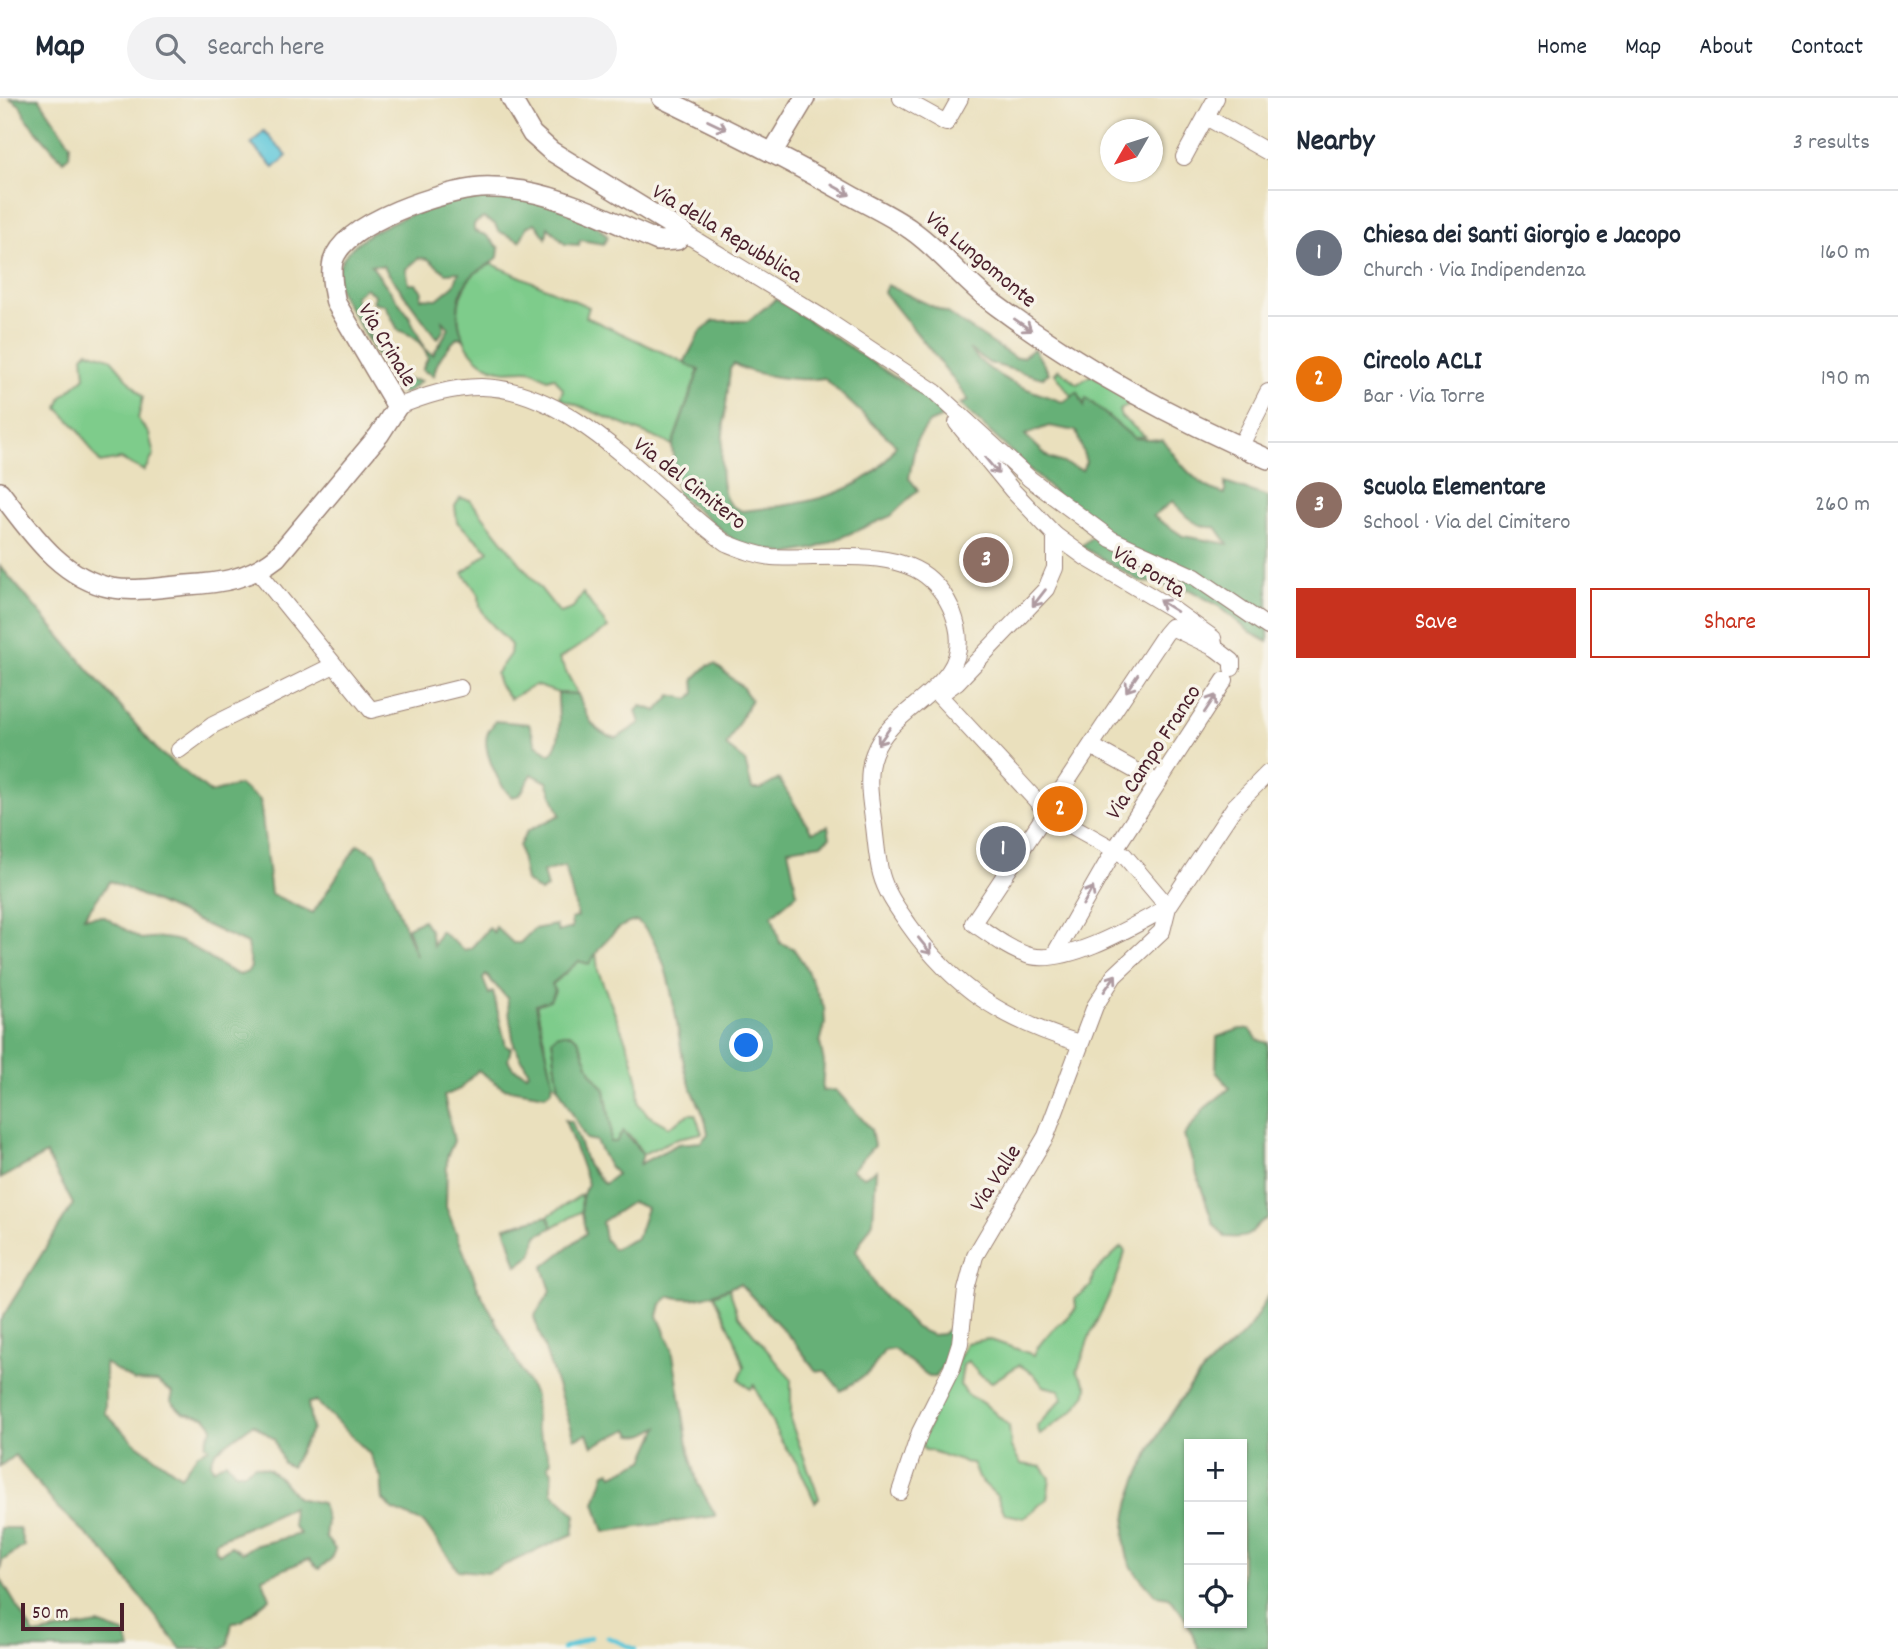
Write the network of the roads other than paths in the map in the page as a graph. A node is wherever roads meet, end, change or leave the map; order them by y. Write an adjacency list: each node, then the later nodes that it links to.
1 (511, 98): 11 (street, Via della Repubblica)
2 (662, 98): 9 (street, Via Lungomonte, one-way to 9)
3 (805, 98): 9 (street)
4 (901, 98): 5 (street)
5 (960, 98)
6 (1216, 98): 7 (street)
7 (1206, 117): 8 (street); 10 (street)
8 (1268, 152)
9 (777, 154): 15 (street, Via Lungomonte, one-way to 15)
10 (1184, 157)
11 (684, 233): 13 (street, Via della Repubblica); 14 (street, Via Crinale)
12 (1268, 392): 15 (street)
13 (935, 393): 18 (street, Via della Repubblica, one-way to 18); 20 (street, Via della Repubblica)
14 (397, 407): 19 (street, Via Crinale); 25 (street, Via del Cimitero)
15 (1240, 447): 16 (street, Via Lungomonte)
16 (1268, 459)
17 (0, 492): 19 (street, Via Crinale)
18 (1055, 534): 21 (street, Via Porta, one-way to 18); 25 (street, one-way to 25)
19 (258, 572): 22 (street)
20 (1268, 627)
21 (1215, 648): 23 (street, Via Porta); 26 (street, Via Porta, one-way to 26)
22 (334, 665): 24 (street); 27 (street)
23 (1228, 674): 29 (street, Via Campo Franco, one-way to 23)
24 (460, 688)
25 (934, 690): 30 (street); 34 (street, one-way to 34)
26 (1091, 746): 29 (street); 30 (street)
27 (179, 750)
28 (1268, 773): 32 (street)
29 (1158, 783): 31 (street, Via Campo Franco)
30 (1046, 812): 31 (street); 33 (street)
31 (1115, 849): 32 (street); 33 (street, Via Campo Franco, one-way to 31)
32 (1168, 907): 33 (street); 34 (street, Via Valle, one-way to 32)
33 (1054, 955)
34 (1079, 1043): 35 (street, Via Valle)
35 (900, 1492)

